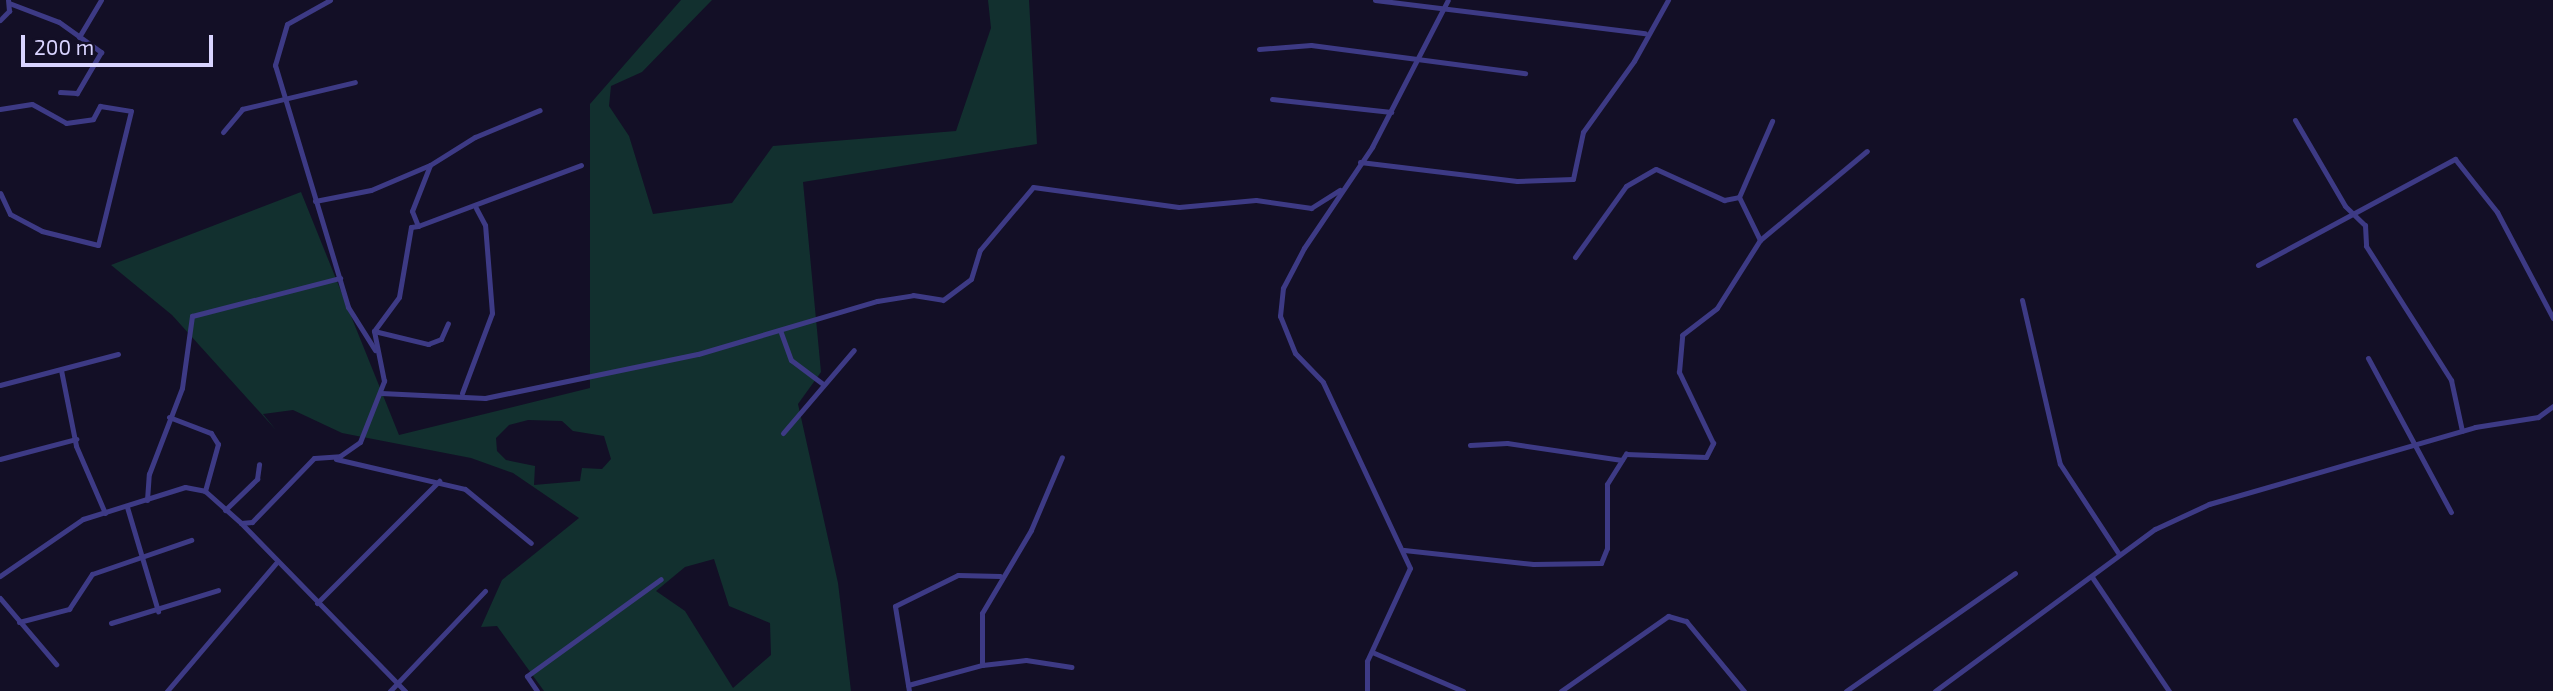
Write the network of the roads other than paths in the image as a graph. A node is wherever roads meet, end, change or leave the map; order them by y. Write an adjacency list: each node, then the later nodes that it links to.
1 (101, 0): 10 (street)
2 (330, 0): 17 (street)
3 (1375, 0): 7 (street)
4 (1448, 0): 7 (street)
5 (1668, 0): 9 (street)
6 (8, 1): 8 (street); 10 (street)
7 (1446, 7): 9 (street); 12 (street)
8 (0, 20)
9 (1645, 33): 25 (street)
10 (79, 37): 15 (street)
11 (1259, 49): 12 (street)
12 (1419, 60): 13 (street); 20 (street)
13 (1525, 73)
14 (355, 82): 17 (street)
15 (60, 92)
16 (1272, 99): 20 (street)
17 (285, 103): 23 (street); 31 (street)
18 (0, 109): 29 (street)
19 (540, 110): 26 (street)
20 (1391, 112): 25 (street)
21 (1772, 121): 30 (street)
22 (2295, 121): 33 (street)
23 (223, 132)
24 (1867, 151): 35 (street)
25 (1360, 162): 28 (street)
26 (430, 164): 31 (street); 34 (street)
27 (581, 165): 32 (street)
28 (1339, 190): 42 (street); 75 (street)
29 (0, 193)
30 (1738, 197): 35 (street); 36 (street)
31 (315, 201): 38 (street)
32 (476, 208): 34 (street); 52 (street)
33 (2355, 216): 37 (street); 40 (street); 55 (street)
34 (418, 226): 43 (street)
35 (1760, 240): 63 (street)
36 (1575, 257)
37 (2258, 265)
38 (340, 278): 44 (street); 54 (street)
39 (2022, 300): 76 (street)
40 (2553, 318)
41 (448, 323): 43 (street)
42 (780, 330): 49 (street); 52 (street)
43 (374, 331): 44 (street)
44 (375, 350): 51 (street)
45 (854, 350): 49 (street)
46 (118, 354): 48 (street)
47 (2368, 359): 59 (street)
48 (61, 370): 50 (street); 57 (street)
49 (823, 384): 56 (street)
50 (0, 385)
51 (381, 393): 52 (street); 61 (street)
52 (462, 393)
53 (2553, 406): 55 (street)
54 (169, 417): 66 (street); 67 (street)
55 (2462, 431): 59 (street)
56 (783, 433)
57 (76, 439): 62 (street); 71 (street)
58 (1470, 445): 63 (street)
59 (2411, 445): 70 (street); 76 (street)
60 (1062, 457): 81 (street)
61 (329, 458): 65 (street); 72 (street)
62 (0, 459)
63 (1622, 460): 75 (street)
64 (259, 464): 69 (street)
65 (439, 481): 74 (street); 87 (street)
66 (205, 491): 67 (street); 69 (street)
67 (147, 500): 68 (street)
68 (127, 507): 71 (street); 77 (street)
69 (225, 510): 72 (street)
70 (2451, 512)
71 (105, 513): 80 (street)
72 (241, 523): 78 (street)
73 (191, 540): 77 (street)
74 (531, 543)
75 (1404, 550): 91 (street)
76 (2119, 554): 82 (street)
77 (143, 557): 88 (street); 89 (street)
78 (276, 563): 87 (street); 97 (street)
79 (2015, 573): 105 (street)
80 (0, 576)
81 (1000, 576): 93 (street); 96 (street)
82 (2092, 577): 106 (street); 107 (street)
83 (661, 579): 100 (street)
84 (218, 590): 88 (street)
85 (485, 591): 95 (street)
86 (0, 598): 89 (street)
87 (317, 603): 95 (street)
88 (158, 611): 90 (street)
89 (19, 622): 92 (street)
90 (111, 623)
91 (1372, 652): 101 (street); 102 (street)
92 (56, 664)
93 (982, 664): 94 (street); 96 (street)
94 (1071, 667)
95 (398, 684): 98 (street); 99 (street)
96 (909, 688)
97 (167, 691)
98 (390, 691)
99 (405, 691)
100 (537, 691)
101 (1367, 691)
102 (1463, 691)
103 (1560, 691): 104 (street)
104 (1744, 691)
105 (1846, 691)
106 (1935, 691)
107 (2169, 691)

